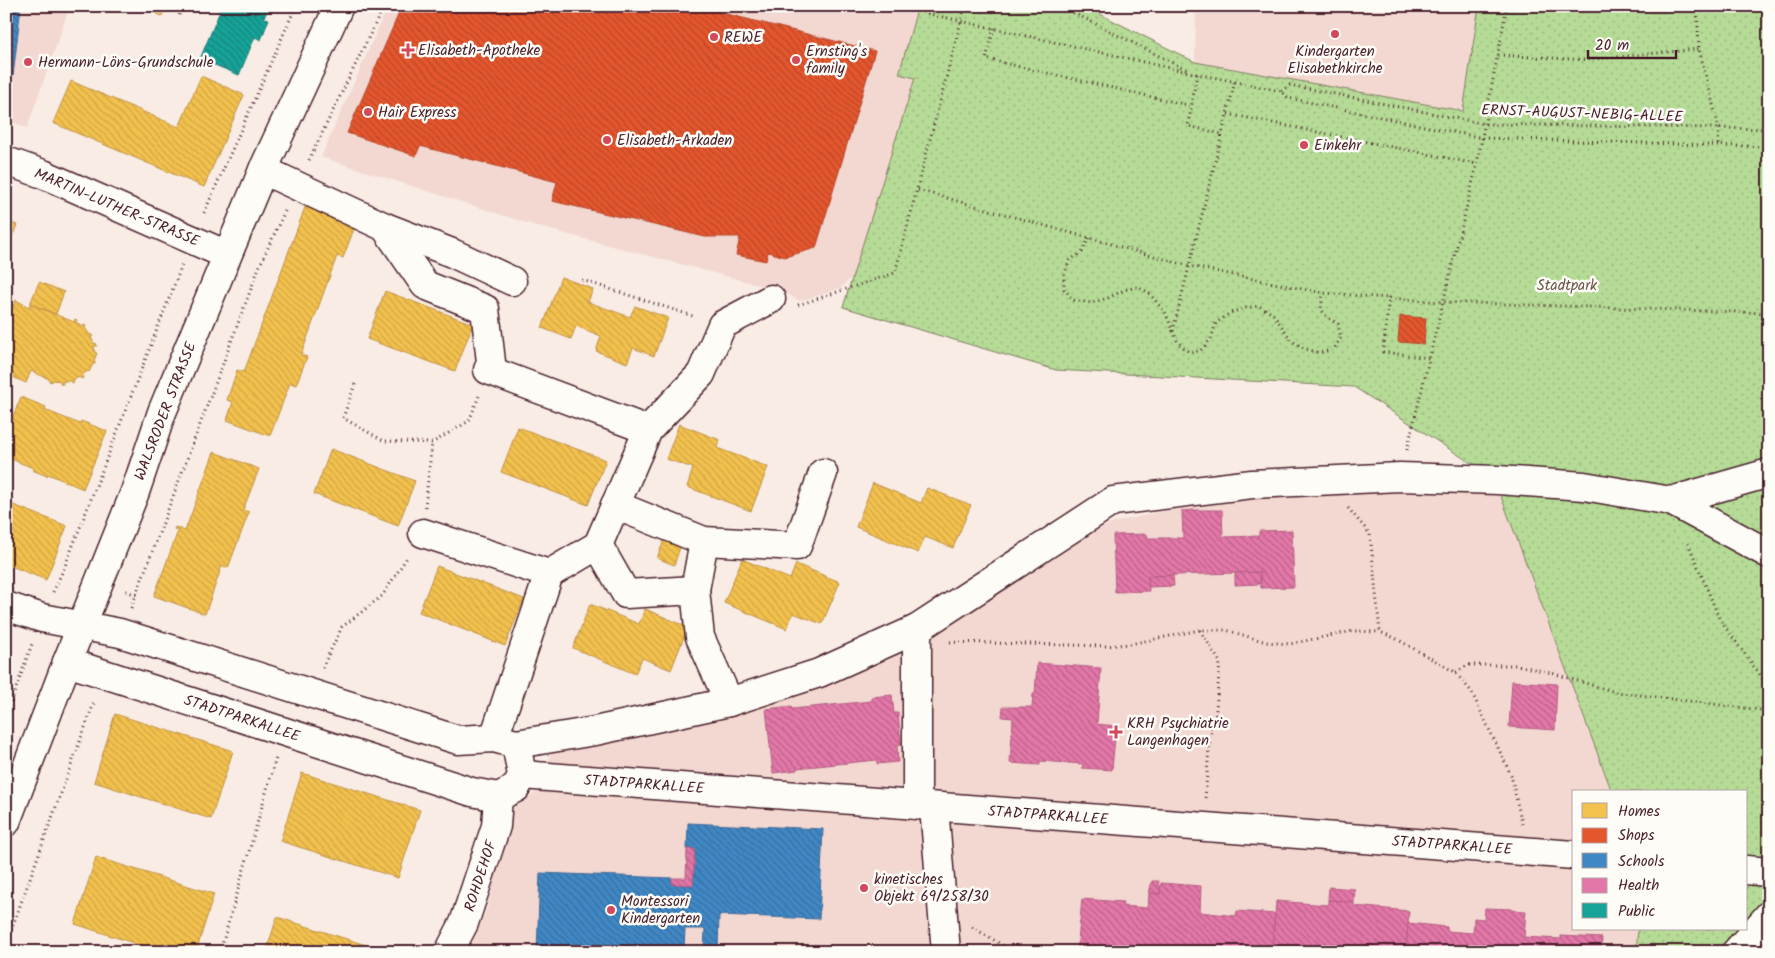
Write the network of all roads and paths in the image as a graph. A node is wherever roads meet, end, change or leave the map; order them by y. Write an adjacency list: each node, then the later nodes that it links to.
1 (183, 6): 10 (path)
2 (296, 6): 35 (path)
3 (339, 6): 30 (street, WALSRODER STRASSE)
4 (384, 6): 31 (path)
5 (965, 6): 11 (path)
6 (1060, 6): 15 (path)
7 (1507, 6): 14 (path)
8 (1697, 6): 13 (path)
9 (902, 8): 11 (path)
10 (179, 15)
11 (961, 21): 12 (path); 32 (path)
12 (994, 28): 15 (path); 19 (path)
13 (1699, 48): 14 (path); 22 (path)
14 (1498, 55): 21 (path)
15 (1192, 73): 16 (path)
16 (1197, 74): 17 (path); 19 (path)
17 (1235, 81): 18 (path); 20 (path)
18 (1281, 91): 21 (path, ERNST-AUGUST-NEBIG-ALLEE); 25 (path)
19 (1192, 106): 24 (path)
20 (1228, 114): 24 (path); 29 (path)
21 (1485, 124): 22 (path, ERNST-AUGUST-NEBIG-ALLEE); 25 (path)
22 (1719, 128): 23 (path, ERNST-AUGUST-NEBIG-ALLEE); 26 (path)
23 (1769, 129)
24 (1222, 134): 37 (path)
25 (1483, 138): 26 (path); 29 (path)
26 (1718, 145): 27 (path)
27 (1769, 147)
28 (6, 161): 35 (street, MARTIN-LUTHER-STRASSE)
29 (1477, 164): 43 (path)
30 (263, 170): 31 (street); 36 (street, WALSRODER STRASSE)
31 (297, 186): 33 (street); 69 (path)
32 (918, 190): 34 (path); 42 (path)
33 (385, 227): 39 (street); 48 (street)
34 (1089, 238): 37 (path); 46 (path)
35 (192, 240): 36 (street, MARTIN-LUTHER-STRASSE); 65 (path)
36 (227, 255): 66 (street, WALSRODER STRASSE)
37 (1189, 266): 40 (path); 46 (path)
38 (582, 280): 45 (path)
39 (512, 281)
40 (1323, 292): 41 (path); 46 (path)
41 (1389, 297): 43 (path); 47 (path)
42 (771, 299): 45 (street)
43 (1442, 302): 44 (path); 47 (path)
44 (1769, 313)
45 (722, 326): 50 (street)
46 (1173, 332)
47 (1429, 358): 54 (path)
48 (488, 370): 50 (street); 51 (path)
49 (355, 384): 51 (path)
50 (648, 430): 57 (street)
51 (432, 443): 58 (path)
52 (823, 473): 59 (street)
53 (1769, 473): 56 (street)
54 (1400, 477): 55 (street); 56 (street)
55 (1325, 480): 68 (path); 70 (street)
56 (1671, 501): 61 (street); 74 (path)
57 (615, 505): 59 (street); 60 (street)
58 (423, 533): 62 (street); 75 (path)
59 (704, 541): 63 (street)
60 (598, 545): 62 (street); 63 (street)
61 (1769, 554)
62 (549, 574): 80 (street)
63 (695, 590): 76 (street)
64 (6, 606): 65 (street)
65 (42, 618): 66 (street); 78 (path)
66 (82, 626): 69 (street); 71 (street, WALSRODER STRASSE)
67 (1200, 630): 68 (path); 70 (path); 85 (path)
68 (1380, 632): 72 (path)
69 (120, 633): 75 (street)
70 (917, 635): 76 (street); 83 (street)
71 (67, 662): 73 (street, STADTPARKALLEE); 84 (street, WALSRODER STRASSE)
72 (1456, 672): 77 (path); 86 (path)
73 (104, 674): 79 (street, STADTPARKALLEE); 93 (path)
74 (1769, 687)
75 (310, 693): 80 (street)
76 (729, 702): 80 (street)
77 (1769, 711)
78 (6, 716)
79 (284, 731): 82 (street, STADTPARKALLEE); 94 (path)
80 (505, 741): 81 (street)
81 (522, 775): 82 (street); 83 (street, STADTPARKALLEE)
82 (485, 794): 92 (street, ROHDEHOF)
83 (925, 806): 85 (street, STADTPARKALLEE); 90 (street)
84 (6, 822)
85 (1202, 827): 86 (street, STADTPARKALLEE)
86 (1529, 851): 87 (street, STADTPARKALLEE)
87 (1572, 855)
88 (1748, 870): 89 (street)
89 (1769, 872)
90 (942, 909): 97 (street); 98 (path)
91 (1769, 915): 99 (street)
92 (464, 923): 95 (street, ROHDEHOF); 96 (street)
93 (6, 944)
94 (220, 952)
95 (449, 952)
96 (472, 952)
97 (946, 952)
98 (1014, 952)
99 (1736, 952)

